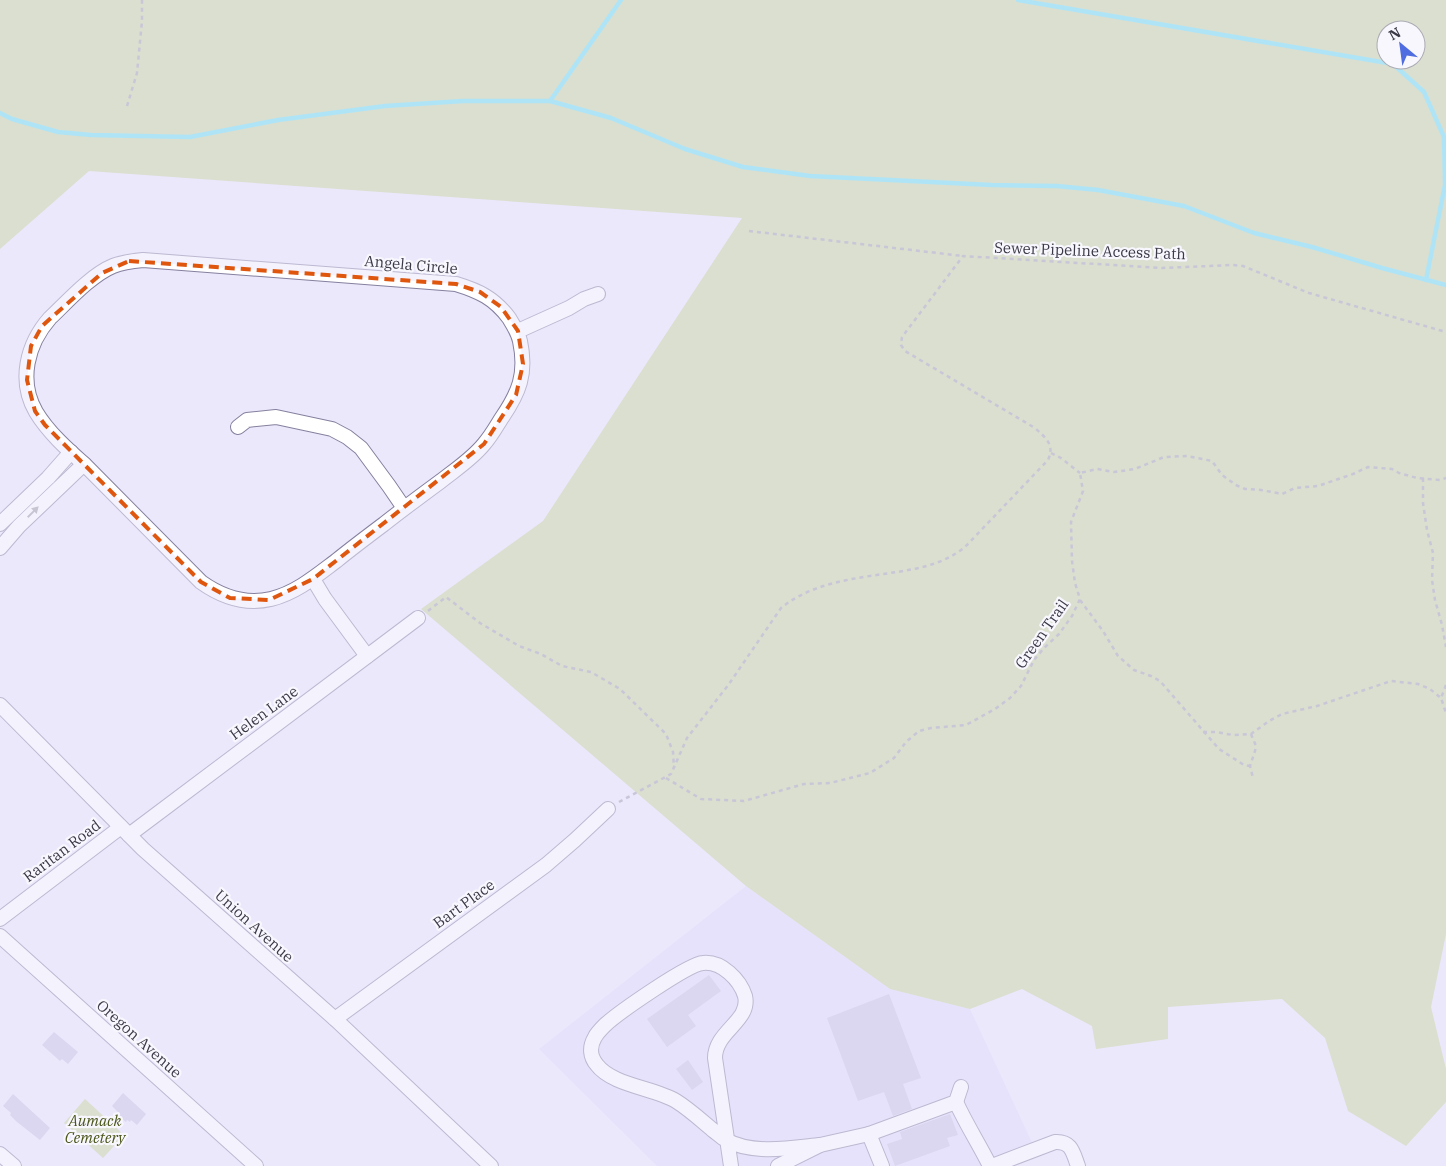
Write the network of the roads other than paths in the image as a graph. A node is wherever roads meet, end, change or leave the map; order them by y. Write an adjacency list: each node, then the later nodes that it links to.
1 (598, 294): 2 (street)
2 (518, 331): 4 (street, Angela Circle); 6 (street, Angela Circle)
3 (238, 426): 6 (street)
4 (71, 452): 5 (street, Angela Circle); 7 (street)
5 (84, 464): 8 (street, one-way to 5); 9 (street, Angela Circle)
6 (404, 508): 9 (street, Angela Circle)
7 (0, 524)
8 (0, 548)
9 (313, 579): 11 (street)
10 (418, 618): 11 (street, Helen Lane)
11 (367, 656): 14 (street, Helen Lane)
12 (0, 705): 14 (street, Union Avenue)
13 (608, 809): 17 (street, Bart Place)
14 (125, 831): 15 (street, Raritan Road); 17 (street, Union Avenue)
15 (0, 919)
16 (0, 936): 25 (street, Oregon Avenue)
17 (335, 1019): 26 (street, Union Avenue)
18 (961, 1087): 19 (street)
19 (956, 1102): 20 (street); 30 (street)
20 (869, 1134): 22 (street); 29 (street)
21 (727, 1141): 21 (street); 22 (street); 27 (street)
22 (820, 1145): 28 (street)
23 (0, 1154): 24 (street)
24 (14, 1166)
25 (256, 1166)
26 (491, 1166)
27 (731, 1166)
28 (778, 1166)
29 (882, 1166)
30 (991, 1166): 31 (street)
31 (1078, 1166)

